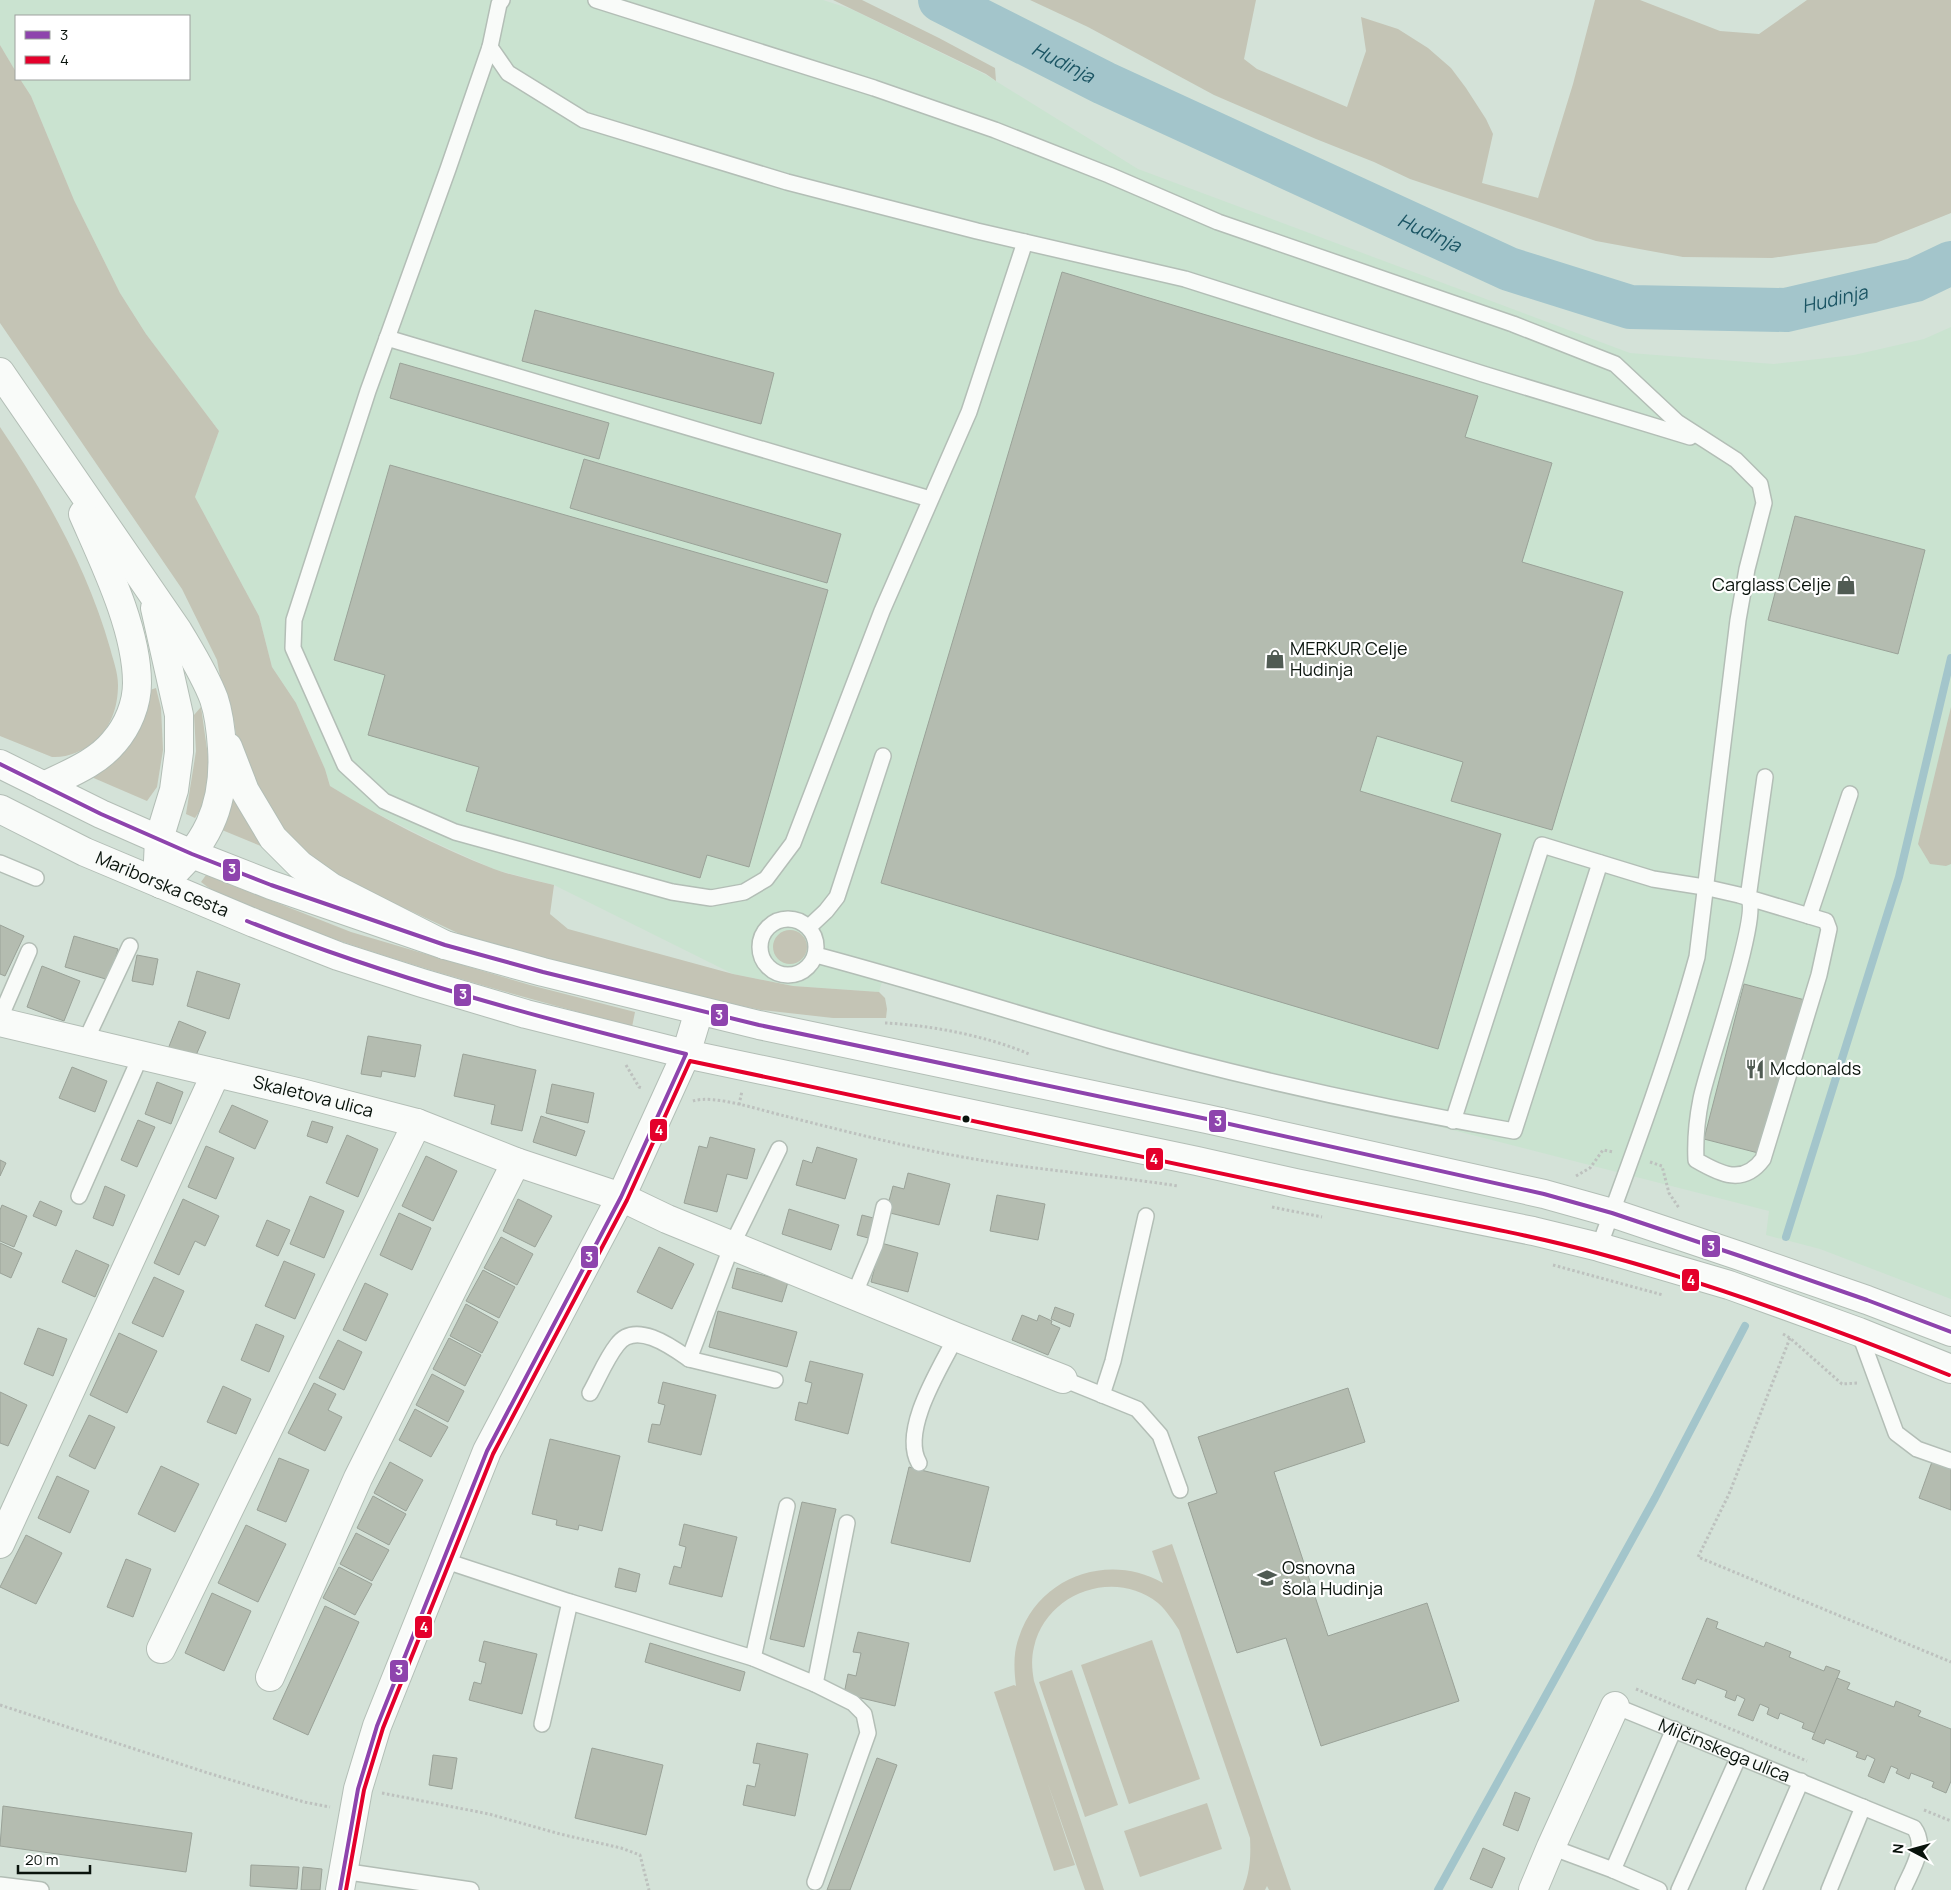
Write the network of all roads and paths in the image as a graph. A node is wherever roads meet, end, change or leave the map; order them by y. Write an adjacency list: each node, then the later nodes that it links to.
1 (502, 0): 3 (lane)
2 (596, 0): 7 (lane)
3 (490, 47): 4 (lane); 5 (lane)
4 (1025, 242): 7 (lane); 9 (lane)
5 (387, 338): 9 (lane); 9 (lane)
6 (0, 372): 8 (main road)
7 (1708, 442): 24 (lane)
8 (57, 452): 10 (main road); 15 (main road)
9 (930, 499)
10 (152, 594): 11 (main road); 18 (main road)
11 (220, 728): 19 (main road); 28 (main road)
12 (883, 756): 27 (lane)
13 (0, 764): 15 (main road)
14 (1765, 777): 25 (lane)
15 (44, 786): 18 (main road)
16 (1850, 794): 26 (lane)
17 (0, 809): 23 (main road, Mariborska cesta)
18 (159, 839): 19 (main road); 23 (main road)
19 (192, 854): 23 (main road); 28 (main road)
20 (0, 864): 22 (lane)
21 (1600, 864): 24 (lane); 41 (lane); 41 (lane)
22 (36, 878)
23 (161, 884): 35 (main road, Mariborska cesta)
24 (1704, 887): 25 (lane); 50 (lane)
25 (1748, 898): 26 (lane); 26 (lane)
26 (1815, 917)
27 (809, 927): 31 (lane); 31 (lane)
28 (445, 945): 32 (main road)
29 (130, 946): 34 (lane)
30 (29, 951): 33 (lane)
31 (816, 955): 41 (lane)
32 (699, 1011): 35 (main road); 50 (main road)
33 (2, 1026): 34 (main road, Skaletova ulica)
34 (85, 1042): 36 (main road, Skaletova ulica)
35 (686, 1054): 47 (main road); 54 (main road, Mariborska cesta)
36 (141, 1055): 38 (main road, Skaletova ulica); 46 (lane)
37 (624, 1061): 39 (path)
38 (216, 1073): 42 (main road, Skaletova ulica); 75 (main road)
39 (639, 1087)
40 (686, 1103): 45 (path)
41 (1453, 1120)
42 (417, 1123): 44 (main road, Skaletova ulica); 78 (main road)
43 (778, 1149): 53 (lane)
44 (516, 1162): 47 (main road, Skaletova ulica); 81 (main road)
45 (1180, 1186)
46 (78, 1196)
47 (621, 1197): 53 (main road, Skaletova ulica); 76 (main road)
48 (1271, 1206): 52 (path)
49 (884, 1207): 56 (lane)
50 (1612, 1213): 54 (lane); 60 (main road)
51 (1146, 1216): 69 (lane)
52 (1327, 1218)
53 (732, 1245): 56 (main road, Skaletova ulica); 63 (lane)
54 (1599, 1247): 59 (main road, Mariborska cesta)
55 (1545, 1262): 57 (path)
56 (854, 1295): 61 (main road, Skaletova ulica)
57 (1665, 1296)
58 (1775, 1331): 62 (path)
59 (1859, 1332): 64 (main road, Mariborska cesta); 67 (lane)
60 (1951, 1332)
61 (956, 1337): 65 (main road, Skaletova ulica); 71 (lane)
62 (1790, 1338): 67 (path); 80 (path)
63 (689, 1359): 66 (lane); 68 (lane)
64 (1951, 1369)
65 (1063, 1378): 69 (lane)
66 (775, 1380)
67 (1877, 1381): 70 (lane)
68 (590, 1393)
69 (1102, 1395): 72 (lane)
70 (1951, 1461)
71 (919, 1463)
72 (1180, 1490)
73 (787, 1506): 79 (lane)
74 (847, 1523): 82 (lane)
75 (0, 1544)
76 (443, 1560): 77 (lane); 90 (main road)
77 (570, 1602): 79 (lane); 85 (lane)
78 (161, 1649)
79 (753, 1658): 82 (lane)
80 (1951, 1662)
81 (270, 1677)
82 (815, 1684): 97 (lane)
83 (1624, 1697): 86 (lane, Milčinskega ulica); 88 (path); 94 (main road)
84 (0, 1705): 90 (path)
85 (542, 1724)
86 (1674, 1729): 87 (lane, Milčinskega ulica); 95 (lane)
87 (1738, 1756): 89 (lane, Milčinskega ulica); 104 (lane)
88 (1815, 1764)
89 (1801, 1781): 91 (lane, Milčinskega ulica); 105 (lane)
90 (356, 1800): 96 (main road); 101 (path)
91 (1863, 1807): 106 (lane); 107 (lane, Milčinskega ulica)
92 (1924, 1810): 93 (path)
93 (1951, 1821)
94 (1551, 1847): 95 (lane); 102 (main road)
95 (1613, 1870): 103 (lane)
96 (341, 1881): 100 (lane)
97 (815, 1882)
98 (0, 1884): 99 (lane)
99 (42, 1890)
100 (471, 1890)
101 (649, 1890)
102 (1533, 1890)
103 (1659, 1890)
104 (1679, 1890)
105 (1754, 1890)
106 (1829, 1890)
107 (1903, 1890)

